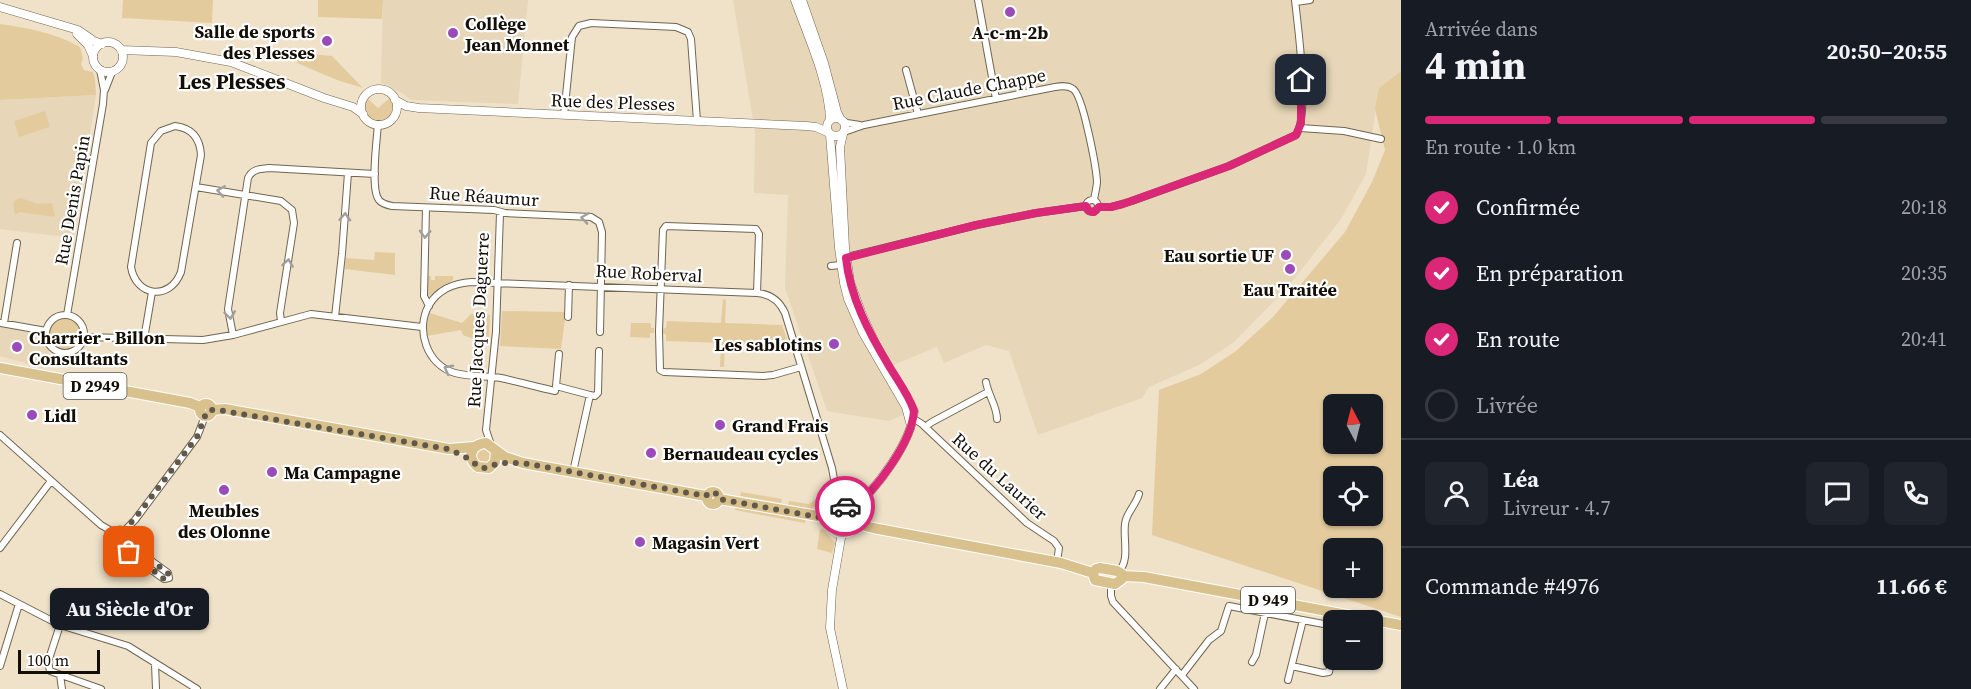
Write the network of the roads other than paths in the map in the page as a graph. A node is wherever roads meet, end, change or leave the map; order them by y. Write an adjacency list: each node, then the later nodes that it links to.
1 (795, 0): 28 (street)
2 (802, 0): 26 (street)
3 (978, 0): 18 (street)
4 (1310, 0): 5 (street)
5 (1296, 1): 32 (street)
6 (0, 7): 7 (street)
7 (71, 29): 8 (street); 11 (street)
8 (102, 44): 9 (street); 11 (street)
9 (121, 50): 10 (street); 12 (street)
10 (150, 51): 12 (street); 20 (street)
11 (93, 56): 13 (street)
12 (123, 60): 15 (street)
13 (100, 70): 15 (street); 16 (street, Rue Denis Papin)
14 (906, 70): 24 (street)
15 (112, 72): 16 (street, Rue Denis Papin)
16 (104, 90): 55 (street, Rue Denis Papin)
17 (363, 98): 19 (street); 20 (street); 22 (street)
18 (996, 99): 24 (street, Rue Claude Chappe); 40 (street, Rue Claude Chappe)
19 (395, 100): 21 (street, Rue des Plesses); 23 (street)
20 (338, 102): 22 (street)
21 (419, 108): 23 (street, Rue des Plesses); 25 (street, Rue des Plesses)
22 (363, 114): 29 (street)
23 (395, 114): 29 (street)
24 (918, 114): 30 (street, Rue Claude Chappe)
25 (564, 115): 27 (street, Rue des Plesses); 27 (street)
26 (842, 120): 28 (street); 30 (street, Rue Claude Chappe); 34 (street)
27 (697, 121): 31 (street, Rue des Plesses)
28 (829, 121): 31 (street, Rue des Plesses); 33 (street)
29 (378, 124): 37 (street, Rue Réaumur)
30 (864, 125): 34 (street, Rue Claude Chappe)
31 (806, 126): 33 (street, Rue des Plesses)
32 (1300, 128): 35 (street); 42 (street)
33 (829, 133): 34 (street); 46 (street)
34 (843, 133): 46 (street)
35 (1381, 139)
36 (348, 173): 37 (street); 39 (street); 56 (street, one-way to 36)
37 (375, 174): 43 (street, Rue Réaumur)
38 (196, 186): 39 (street, one-way to 38); 52 (street); 52 (street)
39 (246, 195): 58 (street, one-way to 39); 63 (street, one-way to 63)
40 (1094, 200): 41 (street); 42 (street)
41 (1086, 206): 42 (street); 46 (street)
42 (1099, 207)
43 (426, 208): 44 (street, Rue Réaumur); 54 (street, one-way to 54)
44 (500, 213): 48 (street, Rue Jacques Daguerre); 50 (street, Rue Réaumur, one-way to 44)
45 (17, 243): 59 (street)
46 (842, 260): 47 (street); 76 (street)
47 (831, 266)
48 (498, 282): 49 (street, Rue Roberval); 54 (street, Rue Roberval); 70 (street, Rue Jacques Daguerre)
49 (569, 285): 50 (street, Rue Roberval); 57 (street)
50 (600, 286): 51 (street, Rue Roberval); 62 (street, Rue Réaumur)
51 (661, 289): 53 (street, Rue Roberval); 53 (street); 68 (street)
52 (152, 292): 65 (street)
53 (757, 293): 68 (street, Rue Roberval)
54 (429, 306): 60 (street, Rue Roberval)
55 (67, 315): 61 (street); 64 (street)
56 (335, 317): 58 (street); 60 (street)
57 (567, 317)
58 (281, 321): 63 (street)
59 (2, 323): 61 (street)
60 (422, 327): 70 (street, one-way to 60)
61 (46, 331): 64 (street)
62 (600, 332)
63 (233, 335): 65 (street)
64 (83, 337): 65 (street)
65 (144, 339)
66 (600, 351): 74 (street)
67 (559, 354): 74 (street)
68 (801, 367): 89 (street, Rue Roberval)
69 (0, 368): 75 (main road, D 2949)
70 (492, 377): 72 (street); 79 (street, Rue Jacques Daguerre)
71 (986, 382): 73 (street)
72 (555, 391)
73 (988, 392): 77 (street); 78 (street)
74 (590, 395): 86 (street)
75 (202, 409): 82 (main road); 94 (street)
76 (912, 418): 78 (street, Rue du Laurier); 90 (street)
77 (997, 419)
78 (925, 427): 96 (street, Rue du Laurier)
79 (486, 430): 81 (street); 81 (street)
80 (0, 435): 87 (street)
81 (485, 447): 82 (main road); 83 (main road); 84 (main road); 85 (main road)
82 (448, 449): 83 (main road)
83 (472, 461): 85 (main road)
84 (523, 463): 85 (main road); 86 (main road)
85 (493, 464)
86 (573, 472): 91 (main road)
87 (51, 481): 94 (street); 95 (street)
88 (1139, 494): 98 (street)
89 (839, 507): 90 (main road); 91 (main road)
90 (851, 509): 92 (main road)
91 (830, 518): 93 (main road)
92 (855, 523): 93 (main road); 96 (main road)
93 (842, 532): 123 (street)
94 (123, 537): 94 (street)
95 (0, 548)
96 (1058, 562): 97 (main road)
97 (1093, 573): 98 (main road); 99 (main road)
98 (1121, 574): 99 (main road); 100 (main road, D 949)
99 (1111, 583): 114 (street)
100 (1231, 593): 103 (street); 108 (main road, D 949)
101 (0, 594): 102 (street)
102 (18, 603): 107 (street); 109 (street)
103 (1229, 606): 104 (street); 117 (street)
104 (1265, 612): 105 (street); 110 (street)
105 (1303, 620): 106 (street); 113 (street)
106 (1323, 624)
107 (60, 625): 111 (street); 116 (street)
108 (1401, 625)
109 (3, 645): 112 (street)
110 (1252, 662)
111 (155, 664): 121 (street); 122 (street)
112 (0, 666)
113 (1292, 666): 115 (street); 118 (street)
114 (1176, 669): 117 (street); 124 (street)
115 (1330, 670)
116 (60, 675): 119 (street); 120 (street)
117 (1182, 675): 125 (street)
118 (1288, 680)
119 (62, 689)
120 (101, 689)
121 (156, 689)
122 (197, 689)
123 (843, 689)
124 (1160, 689)
125 (1194, 689)

